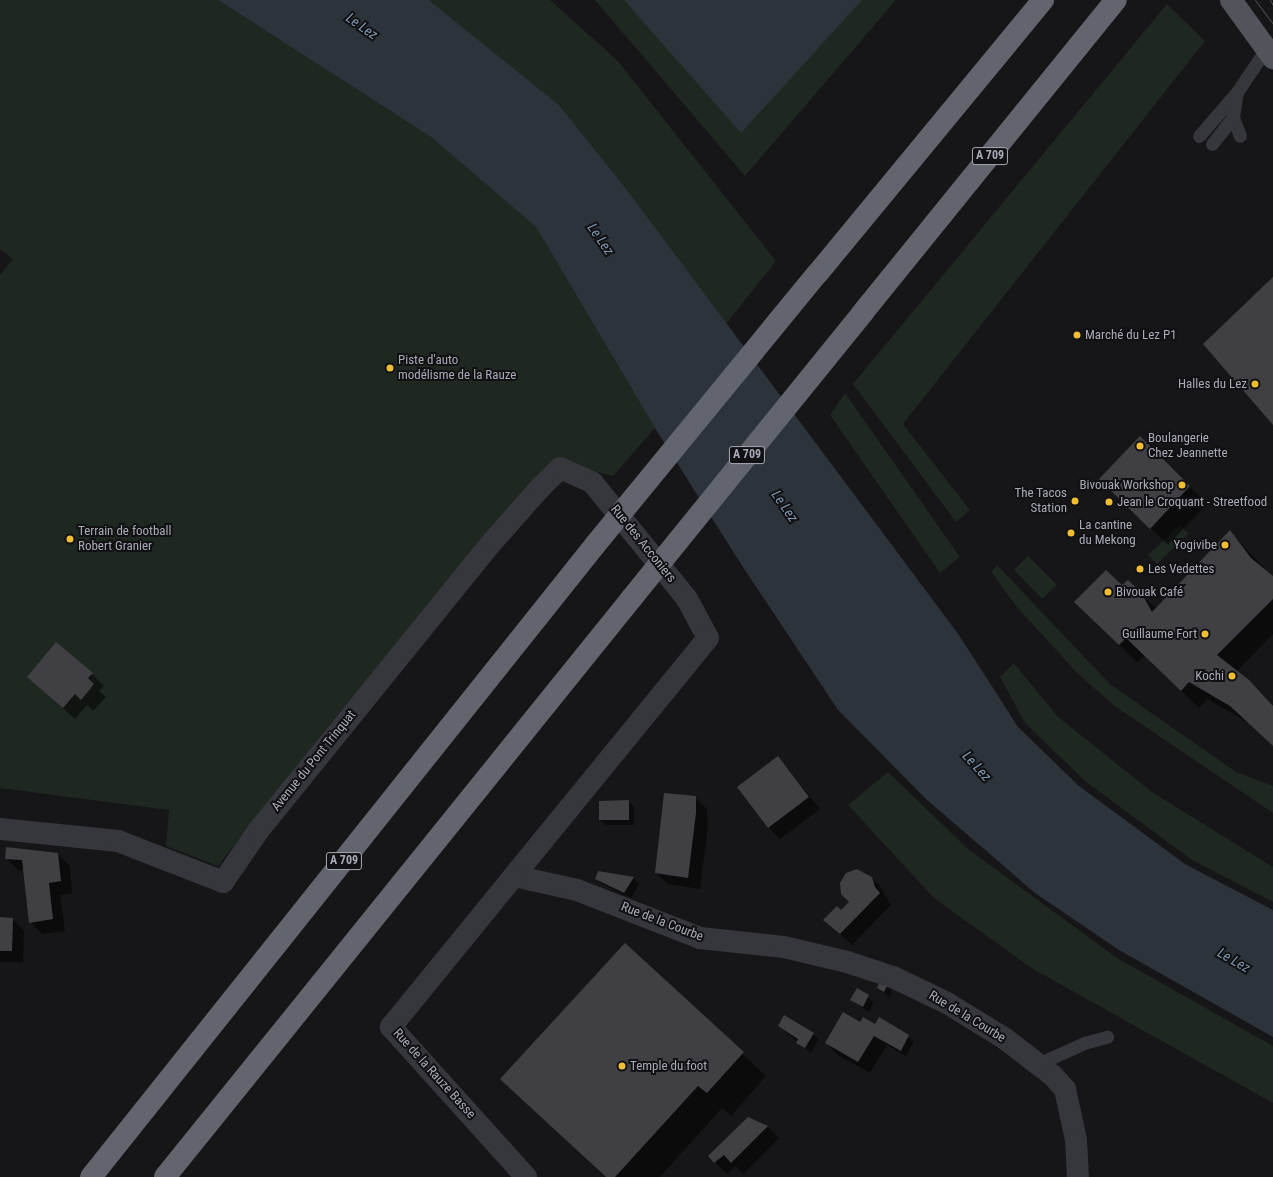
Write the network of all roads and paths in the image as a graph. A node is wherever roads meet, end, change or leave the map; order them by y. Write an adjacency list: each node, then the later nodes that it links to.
1 (1042, 0): 15 (highway, A 709, bridge)
2 (1116, 0): 16 (highway, A 709, bridge)
3 (1231, 0): 4 (main road)
4 (1269, 53): 5 (lane)
5 (1237, 92): 6 (lane); 7 (lane)
6 (1233, 117): 8 (lane); 9 (lane)
7 (1199, 136)
8 (1240, 136)
9 (1212, 144)
10 (560, 468): 11 (street, Avenue du Pont Trinquat); 12 (street, Rue des Acconiers)
11 (0, 829)
12 (514, 876): 14 (street, Rue de la Courbe); 17 (street, Rue de la Rauze Basse)
13 (1108, 1037): 14 (lane)
14 (1038, 1064): 18 (street, Rue de la Courbe)
15 (91, 1177)
16 (165, 1177)
17 (526, 1177)
18 (1078, 1177)

